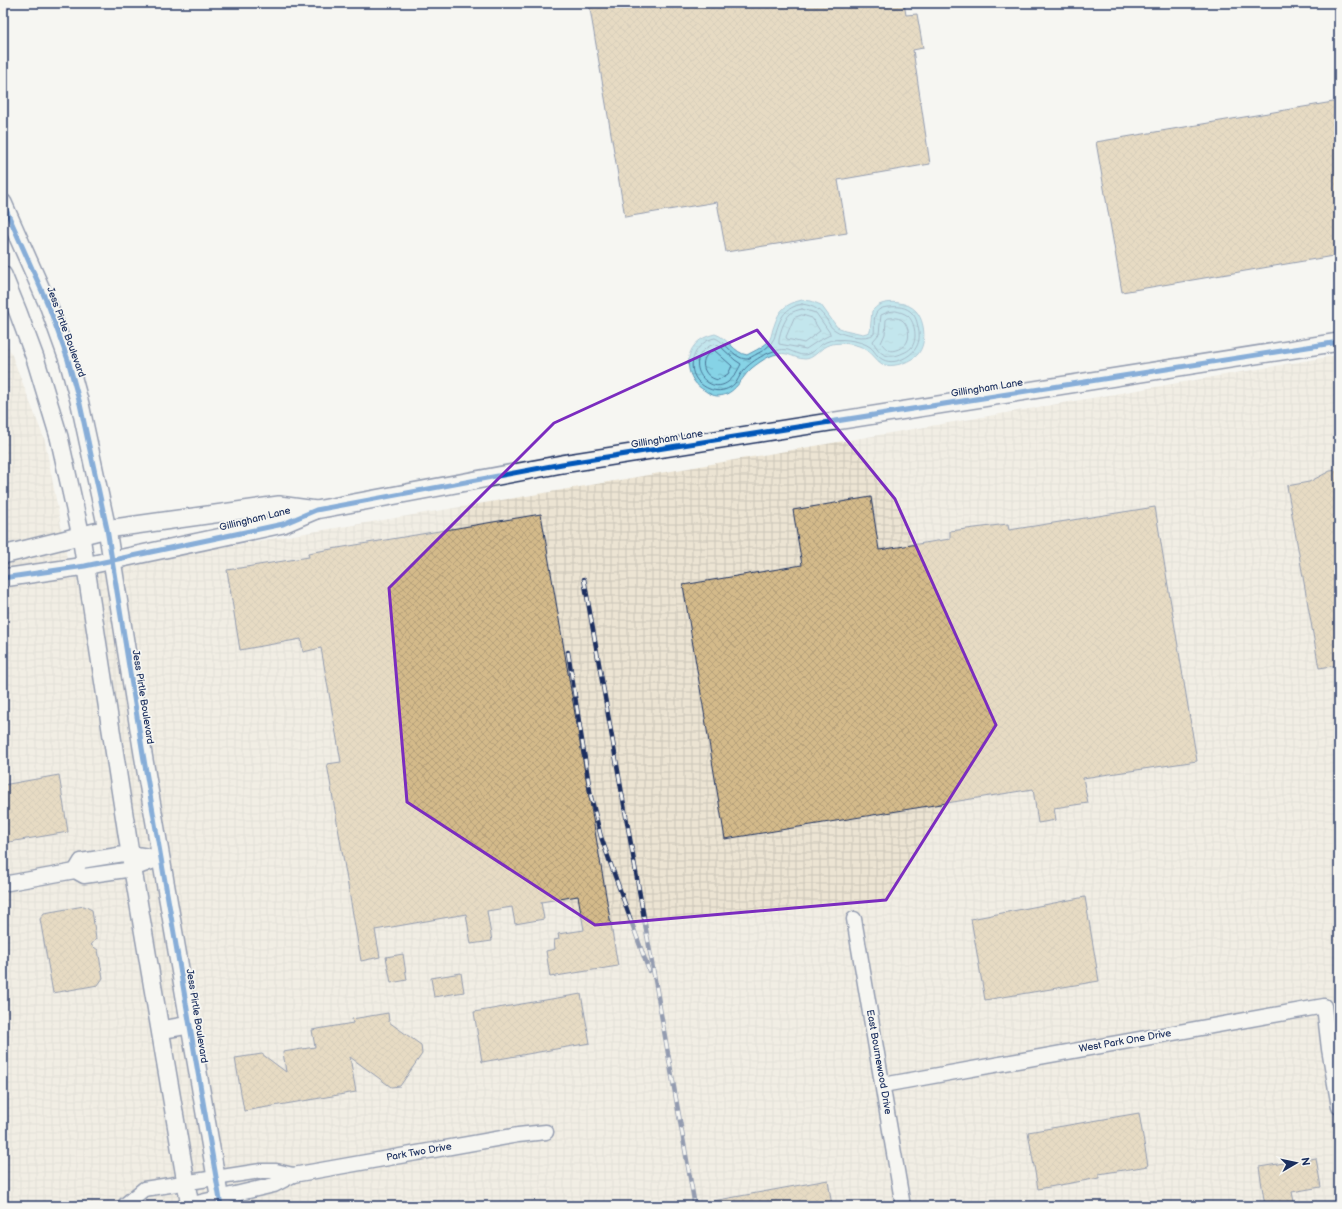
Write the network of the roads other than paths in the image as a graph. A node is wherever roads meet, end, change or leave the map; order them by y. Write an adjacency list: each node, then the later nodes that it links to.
1 (3, 202): 5 (street, Jess Pirtle Boulevard)
2 (3, 275): 6 (street)
3 (1339, 342): 4 (street, Gillingham Lane)
4 (316, 510): 5 (street, Gillingham Lane); 8 (street, Gillingham Lane)
5 (107, 528): 6 (street, Gillingham Lane); 8 (street, Jess Pirtle Boulevard)
6 (81, 536): 7 (street, Gillingham Lane); 9 (street)
7 (3, 556)
8 (112, 560): 9 (street, Gillingham Lane); 11 (street, Jess Pirtle Boulevard)
9 (85, 566): 10 (street, Gillingham Lane); 12 (street)
10 (3, 578)
11 (162, 858): 12 (street); 15 (street, Jess Pirtle Boulevard)
12 (132, 861): 13 (street); 16 (street)
13 (3, 884)
14 (854, 919): 17 (street, East Bournewood Drive)
15 (189, 1025): 16 (street); 21 (street, Jess Pirtle Boulevard)
16 (161, 1030): 22 (street)
17 (883, 1085): 18 (street, West Park One Drive); 26 (street, East Bournewood Drive)
18 (1339, 1106)
19 (546, 1132): 20 (street, Park Two Drive)
20 (293, 1175): 21 (street, Park Two Drive); 23 (street, Park Two Drive)
21 (216, 1178): 22 (street, Park Two Drive); 23 (street, Jess Pirtle Boulevard)
22 (186, 1183): 24 (street, Park Two Drive); 25 (street)
23 (220, 1202): 25 (street, Park Two Drive)
24 (123, 1206)
25 (188, 1206)
26 (903, 1206)

